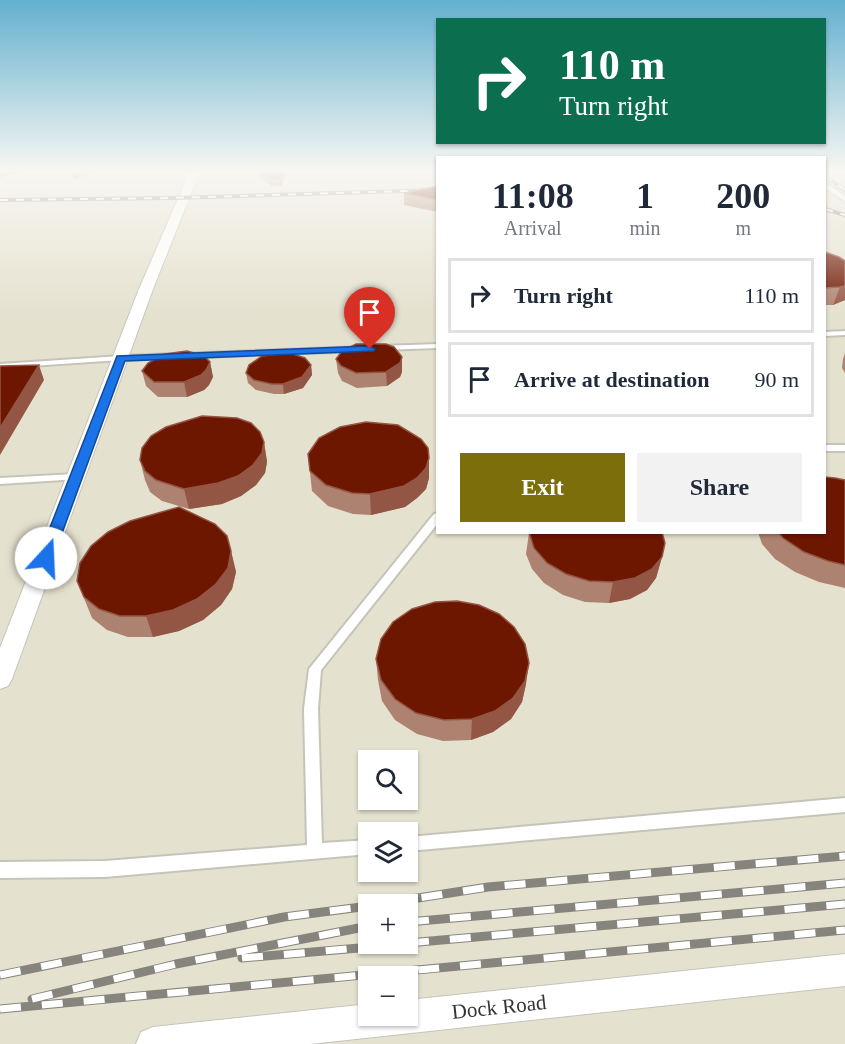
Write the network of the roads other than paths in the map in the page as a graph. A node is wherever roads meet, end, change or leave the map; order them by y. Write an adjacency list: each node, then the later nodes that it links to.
1 (175, 220): 5 (street)
2 (845, 333): 3 (lane)
3 (826, 334)
4 (436, 346): 5 (lane)
5 (120, 358): 6 (lane); 9 (street)
6 (0, 366)
7 (826, 448): 8 (lane)
8 (845, 448)
9 (76, 477): 10 (lane); 12 (street)
10 (0, 481)
11 (436, 518): 16 (lane)
12 (0, 679)
13 (845, 805): 14 (lane)
14 (418, 843)
15 (358, 848): 16 (lane)
16 (315, 852): 17 (lane)
17 (0, 870)
18 (845, 970): 19 (street, Dock Road)
19 (153, 1044)

